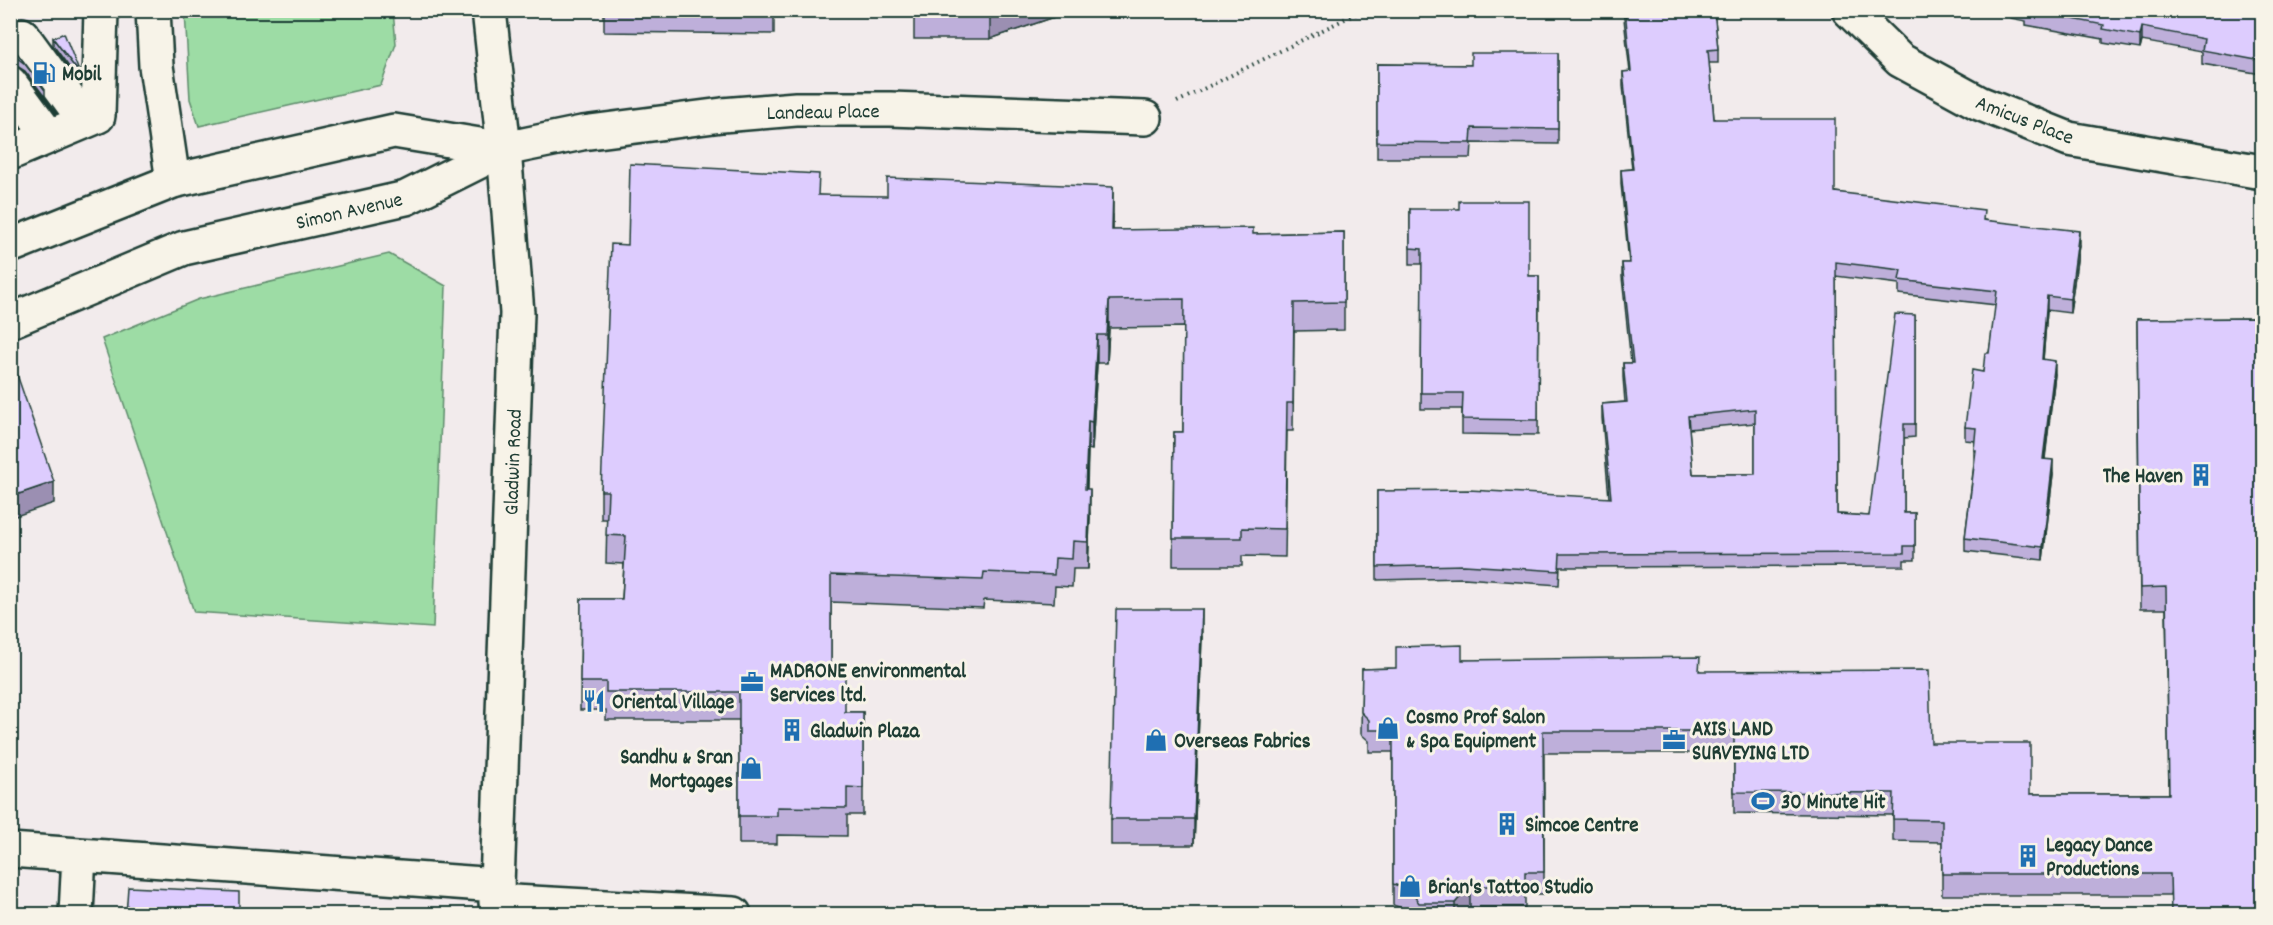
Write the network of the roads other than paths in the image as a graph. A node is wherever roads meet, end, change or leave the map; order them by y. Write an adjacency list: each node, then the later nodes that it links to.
1 (101, 10): 8 (street)
2 (153, 10): 13 (street)
3 (489, 10): 10 (street, Gladwin Road)
4 (1850, 10): 12 (street, Amicus Place)
5 (22, 35): 8 (street)
6 (10, 83): 9 (street)
7 (1144, 118): 10 (street, Landeau Place)
8 (85, 121): 9 (street)
9 (49, 136): 11 (street)
10 (504, 149): 13 (street); 15 (street, Simon Avenue); 18 (street, Gladwin Road)
11 (11, 152)
12 (2262, 172)
13 (173, 181): 14 (street)
14 (10, 246)
15 (10, 321)
16 (10, 850): 17 (street)
17 (79, 855): 18 (street); 20 (street)
18 (496, 900): 19 (street)
19 (677, 913): 21 (street)
20 (76, 915)
21 (734, 915)

